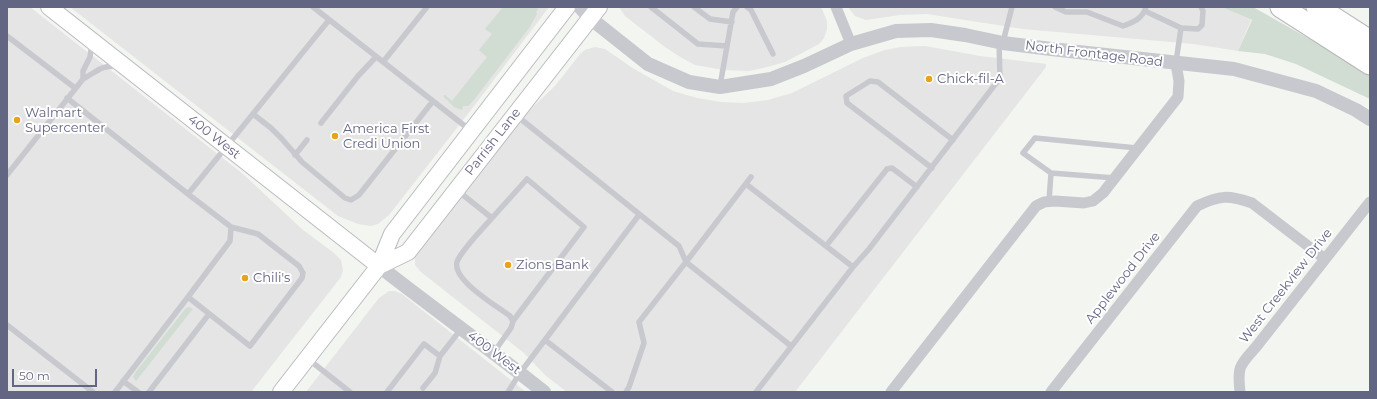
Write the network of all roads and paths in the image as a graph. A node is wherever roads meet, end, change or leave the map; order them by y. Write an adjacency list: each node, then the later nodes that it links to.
1 (49, 7): 21 (main road, 400 West)
2 (313, 7): 17 (lane)
3 (427, 7): 28 (lane)
4 (567, 7): 41 (main road, Parrish Lane)
5 (651, 7): 25 (lane)
6 (694, 7): 18 (lane)
7 (737, 7): 18 (lane)
8 (747, 7): 26 (lane)
9 (836, 7): 24 (street)
10 (1012, 7): 23 (lane)
11 (1055, 7): 15 (lane)
12 (1201, 7): 19 (lane)
13 (1281, 7): 30 (highway)
14 (1317, 7): 22 (highway)
15 (1145, 9): 19 (lane)
16 (590, 11): 33 (street, North Frontage Road); 38 (main road, Parrish Lane)
17 (329, 20): 27 (lane); 37 (lane)
18 (732, 22): 25 (lane)
19 (1181, 28): 29 (lane)
20 (7, 36): 34 (lane)
21 (92, 41): 31 (main road, 400 West); 32 (lane)
22 (1370, 41)
23 (1001, 42): 24 (street, North Frontage Road); 29 (street, North Frontage Road); 43 (lane)
24 (851, 44): 33 (street, North Frontage Road)
25 (727, 46): 33 (lane)
26 (773, 54)
27 (376, 56): 28 (lane); 40 (lane)
28 (383, 62): 36 (lane)
29 (1176, 64): 39 (street, North Frontage Road); 45 (street)
30 (1370, 64)
31 (123, 65): 32 (lane); 44 (main road, 400 West)
32 (83, 79): 34 (lane)
33 (720, 87)
34 (75, 88): 35 (lane)
35 (67, 98): 49 (lane); 55 (lane)
36 (433, 101): 41 (lane); 46 (lane)
37 (253, 114): 44 (lane); 46 (lane)
38 (515, 114): 54 (main road, Parrish Lane); 58 (lane)
39 (1370, 119)
40 (321, 123)
41 (472, 131): 64 (main road, Parrish Lane)
42 (307, 140): 46 (lane)
43 (953, 140): 47 (lane); 47 (lane)
44 (225, 147): 55 (lane); 64 (main road, 400 West)
45 (1138, 148): 48 (lane); 51 (street)
46 (295, 155)
47 (932, 168): 53 (lane)
48 (1051, 173): 51 (lane); 56 (lane)
49 (7, 175)
50 (751, 177): 52 (lane)
51 (1115, 178): 56 (street)
52 (746, 184): 61 (lane); 63 (lane)
53 (917, 187): 61 (lane); 65 (lane)
54 (456, 190): 59 (lane); 64 (main road, Parrish Lane)
55 (188, 194): 60 (lane)
56 (1049, 201): 91 (street)
57 (1370, 202): 62 (street, West Creekview Drive)
58 (639, 215): 63 (lane); 71 (lane)
59 (492, 218): 68 (lane); 68 (lane)
60 (231, 228): 66 (lane); 67 (lane)
61 (826, 246): 65 (lane)
62 (1325, 259): 92 (street, Applewood Drive); 93 (street, West Creekview Drive)
63 (686, 262): 72 (lane); 89 (lane)
64 (380, 266): 70 (street, 400 West); 75 (main road, Parrish Lane)
65 (852, 267): 72 (lane)
66 (188, 297): 67 (lane); 77 (lane)
67 (209, 314): 82 (lane)
68 (513, 321): 73 (lane)
69 (7, 325): 79 (lane)
70 (462, 329): 73 (street, 400 West); 74 (lane)
71 (545, 340): 76 (lane); 88 (lane)
72 (791, 346): 90 (lane)
73 (494, 352): 76 (street, 400 West)
74 (440, 356): 78 (lane); 85 (lane)
75 (308, 358): 83 (main road, Parrish Lane); 84 (lane)
76 (520, 373): 86 (lane); 87 (street, 400 West)
77 (123, 381): 80 (lane); 81 (lane)
78 (423, 388)
79 (93, 392)
80 (114, 392)
81 (138, 392)
82 (149, 392)
83 (281, 392)
84 (350, 392)
85 (387, 392)
86 (508, 392)
87 (544, 392)
88 (612, 392)
89 (626, 392)
90 (756, 392)
91 (891, 392)
92 (1051, 392)
93 (1240, 392)

